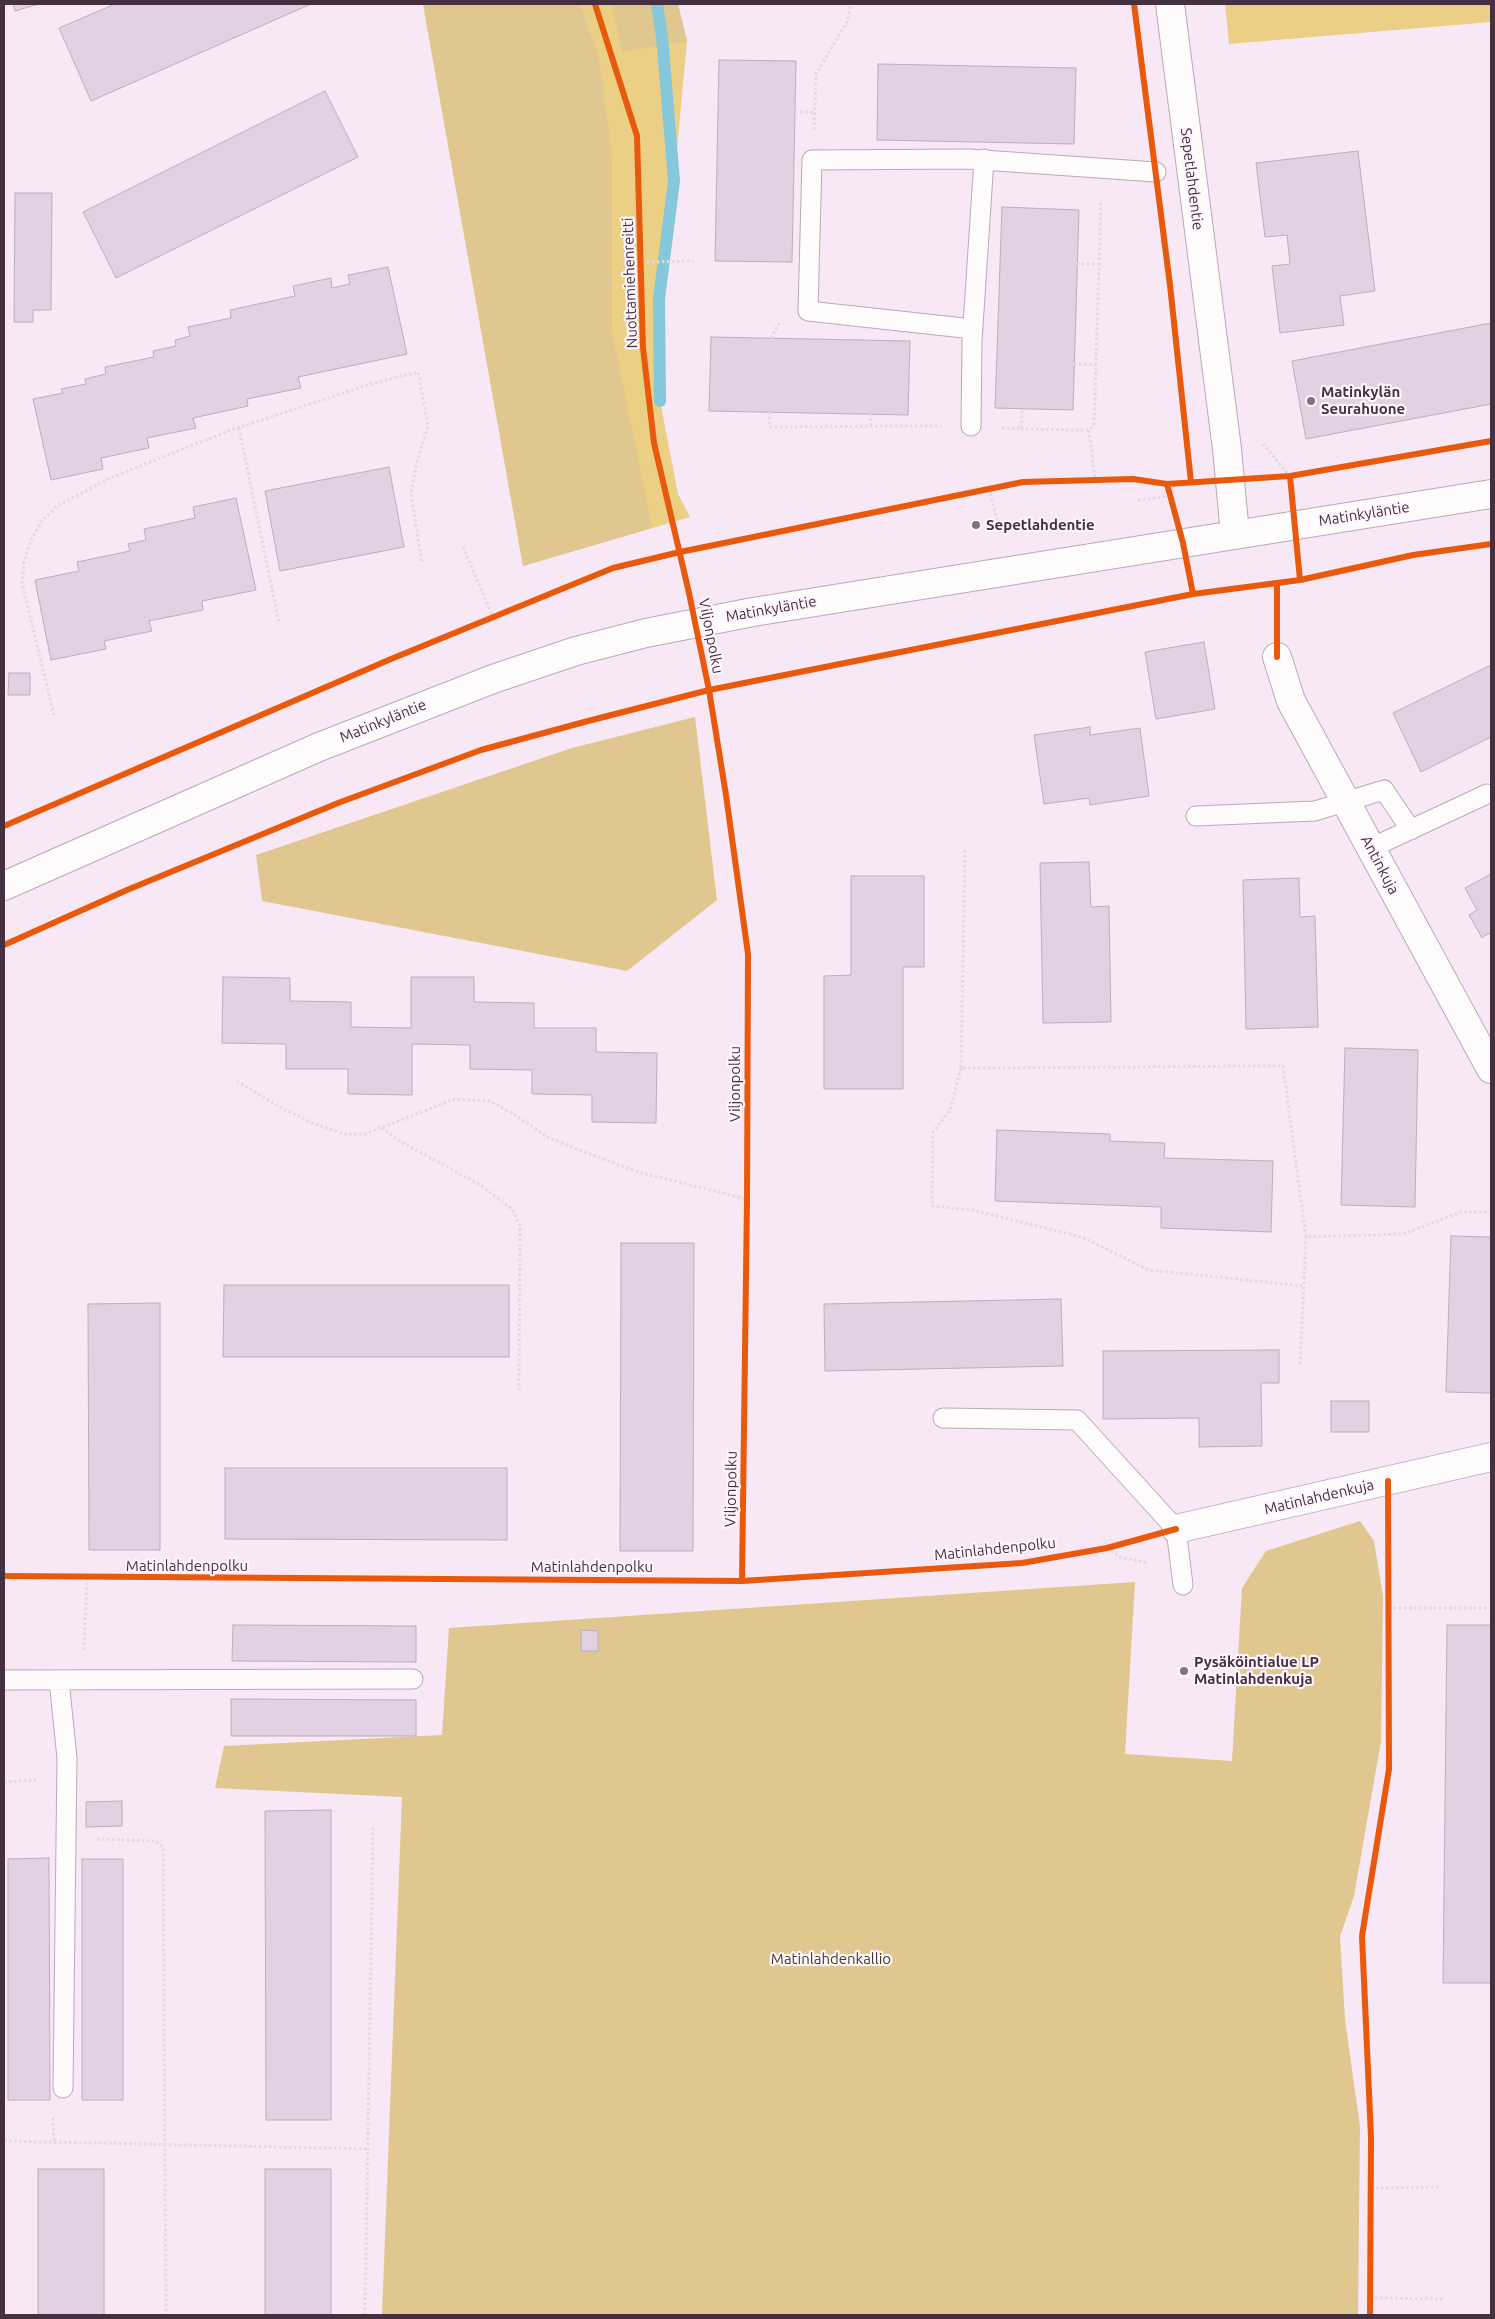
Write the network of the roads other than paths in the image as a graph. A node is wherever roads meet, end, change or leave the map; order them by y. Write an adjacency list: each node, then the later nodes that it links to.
1 (1170, 4): 7 (main road, Sepetlahdentie)
2 (984, 160): 3 (lane); 4 (lane); 4 (lane)
3 (1156, 172)
4 (972, 329): 5 (lane)
5 (971, 426)
6 (1491, 494): 7 (main road, Matinkyläntie)
7 (1235, 534): 14 (main road, Matinkyläntie)
8 (1277, 657): 10 (main road, Antinkuja)
9 (1487, 794): 12 (lane)
10 (1346, 802): 11 (lane); 12 (lane); 13 (main road, Antinkuja)
11 (1196, 816)
12 (1410, 830): 13 (lane)
13 (1371, 848): 15 (main road, Antinkuja)
14 (4, 886)
15 (1491, 1070)
16 (943, 1418): 18 (lane)
17 (1491, 1457): 18 (main road, Matinlahdenkuja)
18 (1176, 1529): 19 (lane)
19 (1183, 1585)
20 (4, 1680): 21 (lane)
21 (59, 1680): 22 (lane); 23 (lane)
22 (413, 1680)
23 (63, 2088)

